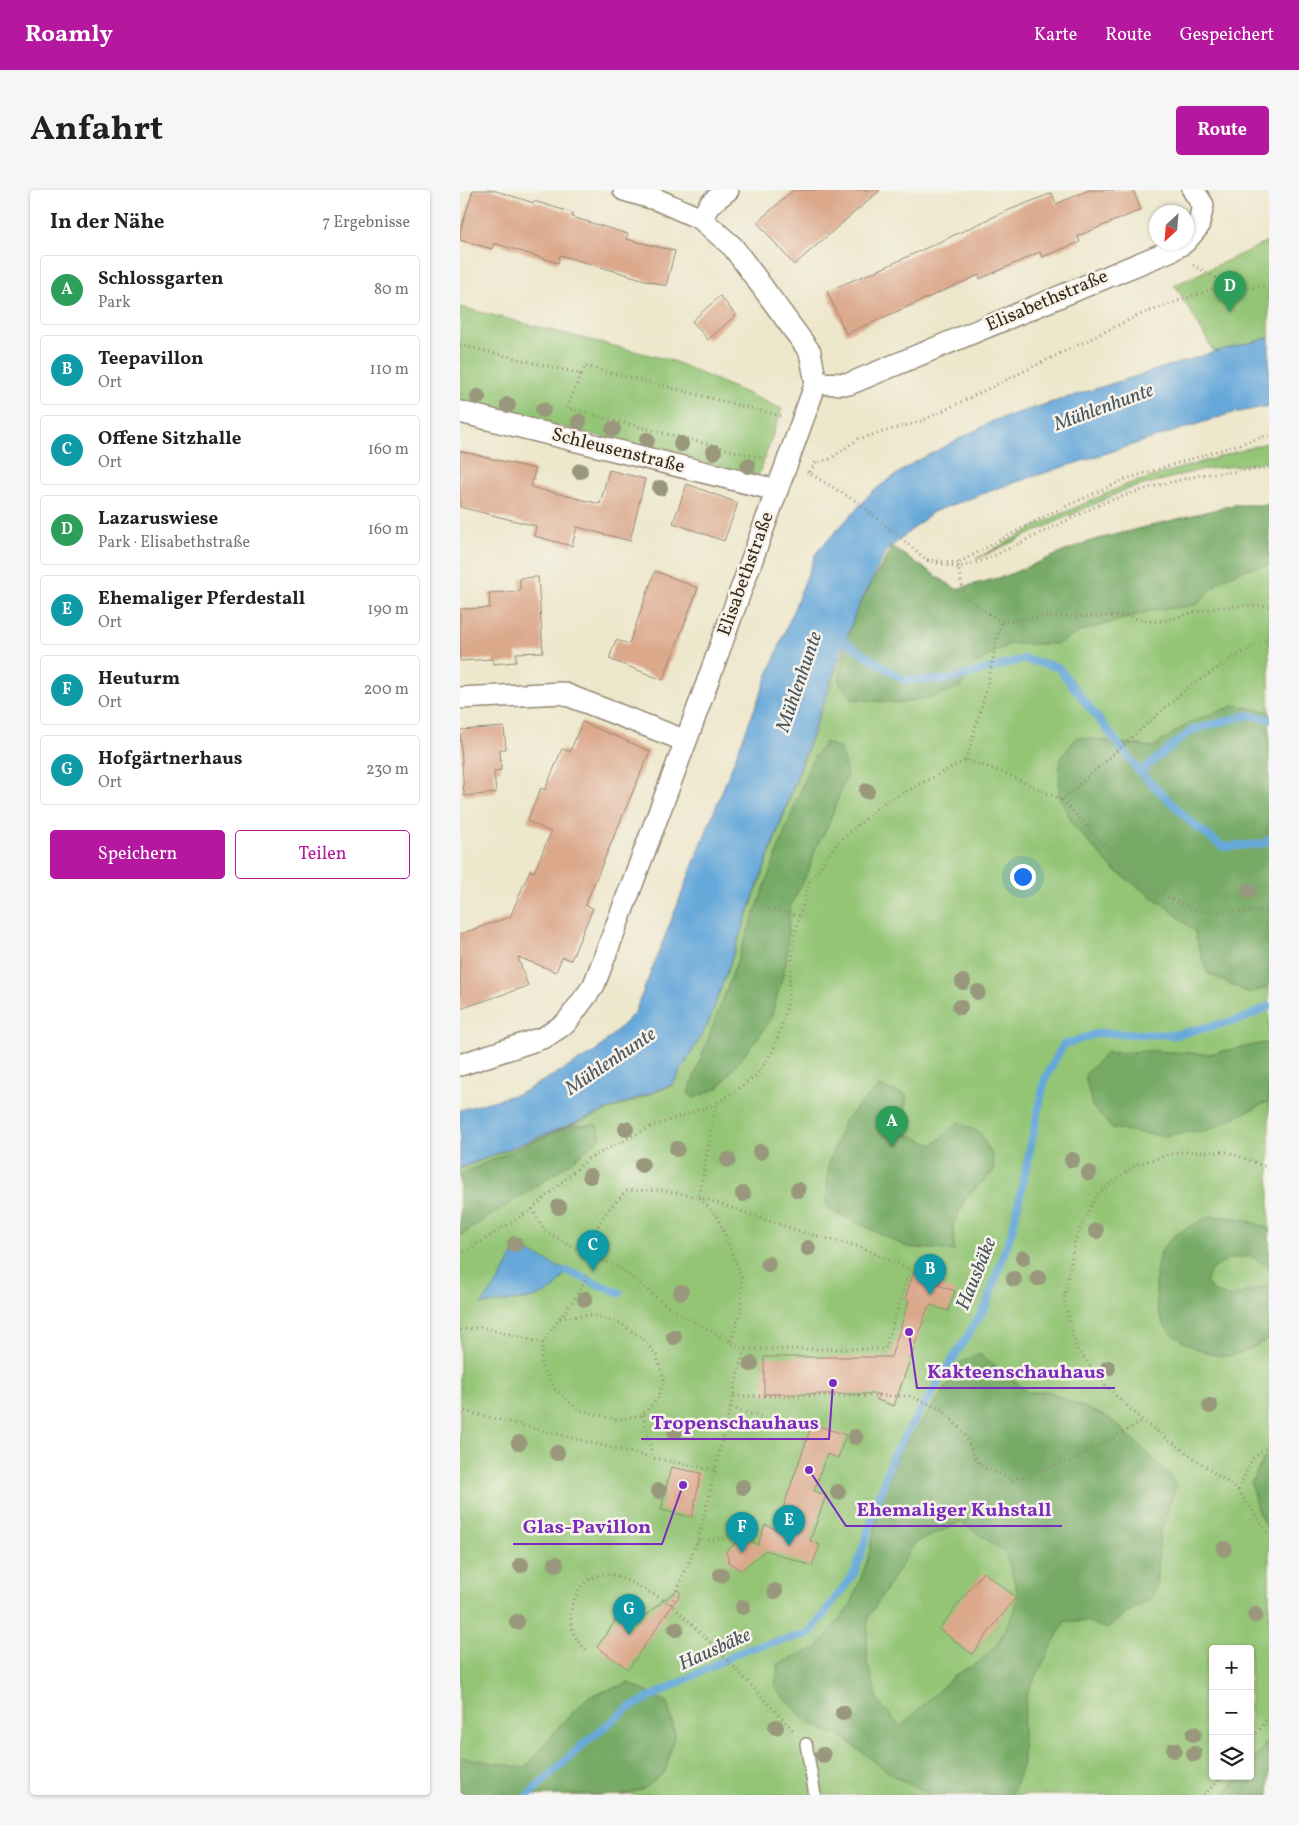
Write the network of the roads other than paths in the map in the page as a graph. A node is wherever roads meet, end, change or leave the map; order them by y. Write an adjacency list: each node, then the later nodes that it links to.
1 (624, 190): 4 (street)
2 (728, 190): 4 (street)
3 (1193, 190): 5 (street)
4 (701, 219): 7 (street)
5 (1194, 222)
6 (1162, 250): 7 (street, Elisabethstraße)
7 (816, 383): 9 (street, Elisabethstraße)
8 (460, 412): 9 (street, Schleusenstraße)
9 (776, 490): 11 (street, Elisabethstraße)
10 (460, 698): 11 (street)
11 (686, 741): 12 (street, Elisabethstraße)
12 (460, 1065)
13 (806, 1744): 14 (lane)
14 (815, 1795)

